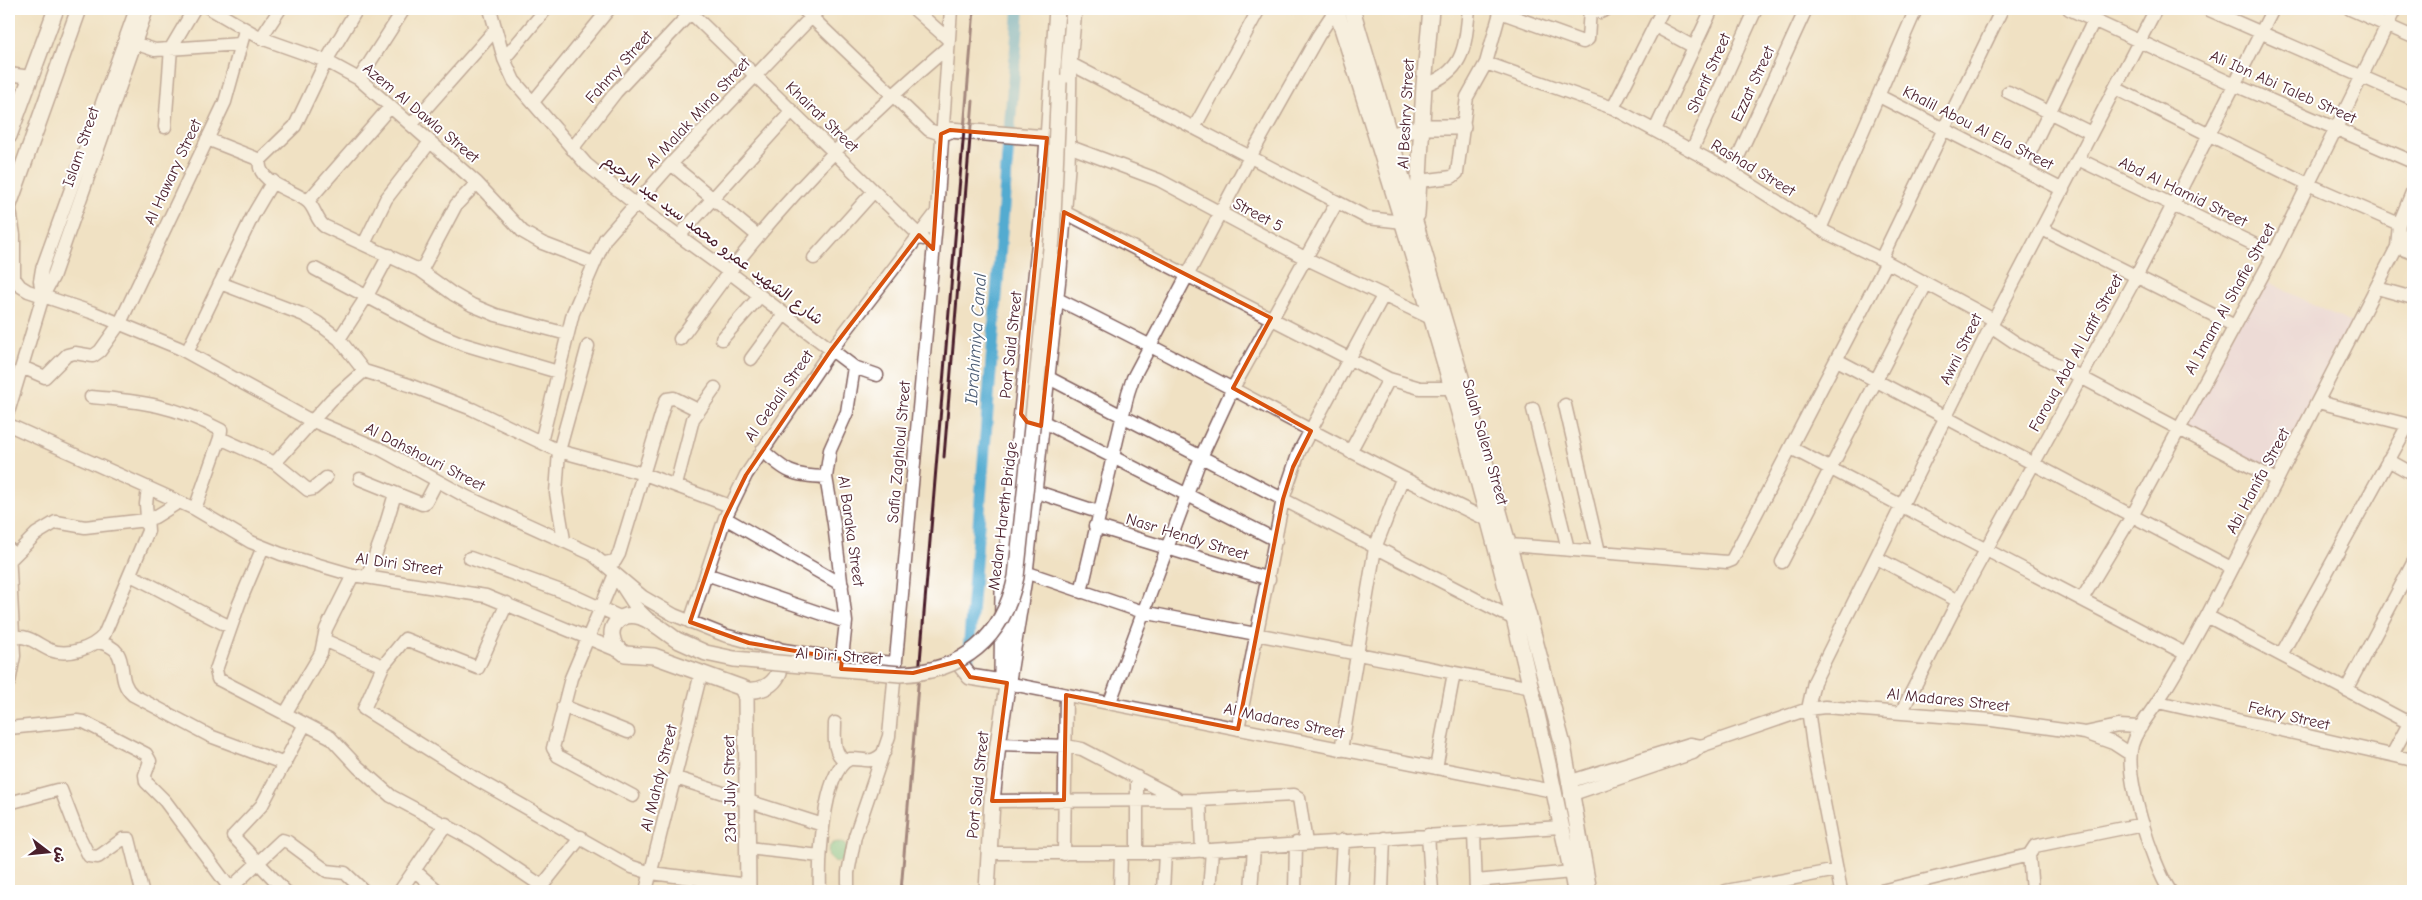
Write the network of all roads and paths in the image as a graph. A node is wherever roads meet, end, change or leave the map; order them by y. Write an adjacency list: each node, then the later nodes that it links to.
1 (56, 9): 60 (main road)
2 (79, 9): 114 (main road)
3 (136, 9): 49 (street, Islam Street)
4 (147, 9): 49 (street, Islam Street)
5 (194, 9): 53 (street)
6 (211, 9): 42 (street, Azem Al Dawla Street)
7 (280, 9): 47 (street)
8 (358, 9): 55 (street)
9 (404, 9): 62 (street)
10 (490, 9): 43 (street, شارع الشهيد عمرو محمد سيد عبد الرحيم)
11 (546, 9): 54 (street)
12 (609, 9): 70 (street)
13 (914, 9): 50 (street)
14 (951, 9): 50 (street, Safia Zaghloul Street)
15 (1057, 9): 46 (main road, Port Said Street)
16 (1074, 9): 56 (main road, Port Said Street)
17 (1259, 9): 79 (street)
18 (1336, 9): 95 (street); 118 (main road, Salah Salem Street)
19 (1352, 9): 87 (main road, Salah Salem Street)
20 (1431, 9): 63 (main road, Al Beshry Street)
21 (1469, 9): 63 (street)
22 (1590, 9): 23 (street); 37 (street)
23 (1606, 9)
24 (1663, 9): 41 (street)
25 (1712, 9): 52 (street)
26 (1756, 9): 93 (street, Sherif Street)
27 (1806, 9): 101 (street, Ezzat Street)
28 (1916, 9): 68 (street)
29 (2002, 9): 80 (street)
30 (2069, 9): 39 (street, Ali Ibn Abi Taleb Street)
31 (2156, 9): 48 (street, Awni Street)
32 (2207, 9): 44 (street)
33 (2273, 9): 44 (street, Farouq Abd Al Latif Street)
34 (2350, 9): 40 (street)
35 (2396, 9): 40 (street, Al Imam Al Shafie Street)
36 (691, 10): 59 (street, Khairat Street); 92 (street, Fahmy Street)
37 (1501, 10): 57 (street)
38 (811, 12): 59 (street, Al Malak Mina Street); 67 (street)
39 (2094, 20): 48 (street, Ali Ibn Abi Taleb Street); 74 (street)
40 (2388, 25): 45 (street); 61 (street, Al Imam Al Shafie Street)
41 (1655, 26): 52 (street); 72 (street)
42 (245, 30): 47 (street, Azem Al Dawla Street); 51 (street, Al Hawary Street)
43 (495, 30): 54 (street, شارع الشهيد عمرو محمد سيد عبد الرحيم); 75 (street)
44 (2261, 33): 61 (street); 64 (street, Farouq Abd Al Latif Street)
45 (2413, 36)
46 (1053, 37): 88 (main road, Port Said Street); 263 (main road, Medan Hareth Bridge, bridge)
47 (261, 38): 55 (street, Azem Al Dawla Street)
48 (2140, 40): 64 (street, Ali Ibn Abi Taleb Street); 65 (street, Awni Street)
49 (130, 42): 53 (street); 144 (street, Islam Street)
50 (949, 43): 67 (street); 85 (street, Safia Zaghloul Street)
51 (240, 44): 53 (street); 89 (street, Al Hawary Street)
52 (1694, 46): 81 (street)
53 (171, 48): 76 (street)
54 (504, 59): 70 (street, شارع الشهيد عمرو محمد سيد عبد الرحيم)
55 (326, 61): 62 (street, Azem Al Dawla Street); 97 (street)
56 (1069, 63): 79 (street); 91 (main road, Port Said Street)
57 (1486, 63): 72 (street, Rashad Street); 78 (street)
58 (9, 74): 60 (street)
59 (755, 75): 73 (street, Khairat Street); 99 (street, Al Malak Mina Street)
60 (30, 77): 83 (main road)
61 (2362, 78): 69 (street); 82 (street, Al Imam Al Shafie Street)
62 (359, 79): 71 (street, Azem Al Dawla Street)
63 (1424, 85): 77 (main road, Al Beshry Street)
64 (2235, 85): 82 (street, Ali Ibn Abi Taleb Street); 86 (street, Farouq Abd Al Latif Street)
65 (2115, 88): 84 (street, Awni Street); 86 (street)
66 (2008, 92): 74 (street)
67 (892, 95): 85 (street); 94 (street)
68 (1879, 96): 80 (street, Khalil Abou Al Ela Street); 121 (street)
69 (2413, 99)
70 (533, 102): 92 (street, شارع الشهيد عمرو محمد سيد عبد الرحيم)
71 (390, 107): 75 (street, Azem Al Dawla Street); 110 (street)
72 (1613, 108): 81 (street, Rashad Street)
73 (792, 111): 94 (street, Khairat Street); 109 (street)
74 (2049, 112): 84 (street); 100 (street)
75 (411, 125): 90 (street, Azem Al Dawla Street)
76 (165, 127)
77 (1421, 127): 78 (main road); 87 (main road); 103 (main road, Al Beshry Street)
78 (1463, 127): 103 (street)
79 (1194, 128): 95 (street)
80 (1942, 128): 100 (street, Khalil Abou Al Ela Street); 134 (street)
81 (1655, 130): 93 (street, Rashad Street)
82 (2337, 130): 98 (street, Ali Ibn Abi Taleb Street); 105 (street, Al Imam Al Shafie Street)
83 (10, 131)
84 (2092, 133): 96 (street, Awni Street)
85 (942, 134): 88 (main road); 115 (street, Safia Zaghloul Street)
86 (2209, 135): 105 (street); 113 (street, Farouq Abd Al Latif Street)
87 (1390, 136): 118 (main road, Salah Salem Street)
88 (1047, 138): 185 (main road, Port Said Street)
89 (207, 139): 97 (street); 153 (street, Al Hawary Street)
90 (430, 142): 104 (street, Azem Al Dawla Street); 126 (street)
91 (1068, 146): 116 (main road, Port Said Street); 117 (street, Street 5)
92 (572, 149): 112 (street, شارع الشهيد عمرو محمد سيد عبد الرحيم)
93 (1692, 150): 101 (street, Rashad Street)
94 (835, 153): 108 (street, Khairat Street); 125 (street)
95 (1250, 157): 111 (street); 117 (street)
96 (2078, 159): 106 (street, Awni Street); 113 (street, Abd Al Hamid Street)
97 (260, 160): 102 (street)
98 (2413, 162)
99 (671, 164): 109 (street); 112 (street, Al Malak Mina Street)
100 (2022, 169): 106 (street, Khalil Abou Al Ela Street)
101 (1731, 172): 121 (street, Rashad Street)
102 (272, 181): 110 (street); 141 (street)
103 (1420, 181): 118 (main road, Al Beshry Street)
104 (477, 183): 135 (street, Azem Al Dawla Street); 137 (street)
105 (2310, 185): 119 (street); 130 (street, Al Imam Al Shafie Street)
106 (2063, 190): 122 (street, Awni Street)
107 (2413, 190): 119 (street)
108 (874, 191): 123 (street, Khairat Street); 132 (street)
109 (713, 200): 124 (street); 125 (street)
110 (308, 201): 126 (street)
111 (1337, 202): 118 (street); 133 (street)
112 (636, 204): 124 (street, شارع الشهيد عمرو محمد سيد عبد الرحيم); 135 (street, Al Malak Mina Street)
113 (2172, 204): 130 (street, Abd Al Hamid Street); 140 (street, Farouq Abd Al Latif Street)
114 (9, 205): 144 (street, Al Dahshouri Street)
115 (937, 212): 123 (street, Al Gebali Street); 128 (street, Safia Zaghloul Street)
116 (1064, 212): 139 (street); 148 (main road, Port Said Street)
117 (1220, 213): 133 (street, Street 5); 139 (street)
118 (1409, 221): 152 (main road, Salah Salem Street); 232 (main road, Salah Salem Street)
119 (2398, 224): 127 (street)
120 (2413, 226): 127 (street)
121 (1820, 229): 134 (street, Rashad Street)
122 (2042, 229): 140 (street); 154 (street, Awni Street)
123 (919, 235): 128 (street, Khairat Street); 162 (street, Al Gebali Street)
124 (679, 236): 138 (street, شارع الشهيد عمرو محمد سيد عبد الرحيم)
125 (758, 236): 138 (street)
126 (364, 244): 131 (street)
127 (2397, 247): 129 (street); 143 (street, Abi Hanifa Street)
128 (933, 249): 279 (street, Safia Zaghloul Street)
129 (2413, 253)
130 (2274, 254): 155 (street, Al Imam Al Shafie Street)
131 (389, 255): 137 (street); 145 (street)
132 (814, 258)
133 (1306, 258): 147 (street, Street 5); 151 (street)
134 (1884, 261): 142 (street, Rashad Street); 166 (street)
135 (594, 263): 156 (street, Al Malak Mina Street)
136 (316, 270): 145 (street)
137 (421, 271): 156 (street)
138 (729, 272): 146 (street, شارع الشهيد عمرو محمد سيد عبد الرحيم); 158 (street)
139 (1188, 276): 151 (street); 160 (street)
140 (2136, 277): 155 (street); 173 (street, Farouq Abd Al Latif Street)
141 (220, 283): 157 (street); 163 (street)
142 (1926, 284): 154 (street, Rashad Street); 175 (street)
143 (2377, 288): 149 (street); 180 (street, Abi Hanifa Street)
144 (43, 296): 153 (street, Al Dahshouri Street); 167 (street, Islam Street)
145 (367, 296): 157 (street); 170 (street)
146 (760, 296): 150 (street, شارع الشهيد عمرو محمد سيد عبد الرحيم); 159 (street)
147 (1383, 296): 152 (street, Street 5); 165 (street)
148 (1056, 298): 160 (street); 172 (main road, Port Said Street)
149 (2413, 298)
150 (784, 314): 162 (street, شارع الشهيد عمرو محمد سيد عبد الرحيم); 164 (street)
151 (1271, 318): 165 (street); 177 (street)
152 (1431, 318): 178 (main road, Salah Salem Street)
153 (120, 323): 163 (street, Al Dahshouri Street); 167 (street, Al Hawary Street)
154 (1992, 323): 173 (street, Rashad Street); 187 (street, Awni Street)
155 (2234, 326): 192 (street, Al Imam Al Shafie Street)
156 (567, 334): 170 (street, Al Malak Mina Street)
157 (339, 339): 169 (street)
158 (680, 339)
159 (722, 339)
160 (1151, 344): 177 (street); 186 (street)
161 (588, 346): 198 (street)
162 (831, 350): 168 (street, شارع الشهيد عمرو محمد سيد عبد الرحيم); 197 (street, Al Gebali Street)
163 (187, 352): 189 (street, Al Dahshouri Street)
164 (751, 359)
165 (1350, 359): 174 (street); 193 (street)
166 (1837, 360): 175 (street); 196 (street)
167 (22, 366): 182 (street, Islam Street)
168 (854, 367): 171 (street, شارع الشهيد عمرو محمد سيد عبد الرحيم); 208 (street, Al Baraka Street)
169 (364, 371): 189 (street); 195 (street)
170 (558, 372): 195 (street, Al Malak Mina Street)
171 (876, 375)
172 (1047, 377): 186 (street); 188 (main road, Port Said Street)
173 (2081, 378): 192 (street, Rashad Street); 204 (street, Farouq Abd Al Latif Street)
174 (1389, 379): 178 (street); 199 (street)
175 (1876, 380): 187 (street); 205 (street)
176 (715, 388): 184 (street)
177 (1233, 388): 193 (street); 200 (street)
178 (1452, 388): 228 (main road, Salah Salem Street)
179 (91, 397): 194 (street)
180 (2318, 402): 191 (street); 212 (street, Abi Hanifa Street)
181 (1565, 404): 238 (street)
182 (9, 409)
183 (1533, 409): 236 (street)
184 (698, 410): 206 (street); 214 (street)
185 (1021, 414): 188 (main road); 287 (main road, Port Said Street)
186 (1122, 416): 200 (street); 201 (street)
187 (1946, 417): 204 (street); 222 (street, Awni Street)
188 (1042, 420): 201 (street); 216 (main road, Port Said Street)
189 (312, 421): 203 (street); 213 (street, Al Dahshouri Street)
190 (9, 425): 215 (street, Al Diri Street)
191 (2410, 425): 202 (street)
192 (2178, 429): 212 (street, Rashad Street); 225 (street, Al Imam Al Shafie Street)
193 (1311, 431): 199 (street); 219 (street)
194 (220, 438): 203 (street); 223 (street)
195 (541, 442): 198 (street)
196 (1791, 448): 205 (street); 238 (street)
197 (762, 450): 208 (street); 221 (street, Al Gebali Street)
198 (559, 451): 206 (street); 230 (street)
199 (1350, 452): 211 (street)
200 (1201, 457): 218 (street); 219 (street)
201 (1112, 458): 218 (street); 224 (street)
202 (2388, 460): 207 (street); 276 (street)
203 (275, 463): 209 (street)
204 (2034, 463): 225 (street); 237 (street, Farouq Abd Al Latif Street)
205 (1831, 470): 222 (street); 242 (street)
206 (644, 474): 214 (street); 243 (street)
207 (2413, 474)
208 (826, 477): 253 (street, Al Baraka Street)
209 (326, 478)
210 (360, 479): 217 (street)
211 (1402, 479): 228 (street); 235 (street)
212 (2276, 480): 245 (street, Abi Hanifa Street)
213 (437, 481): 217 (street); 230 (street, Al Dahshouri Street)
214 (676, 485): 221 (street)
215 (148, 488): 220 (street, Al Diri Street); 227 (street)
216 (1034, 491): 224 (street); 246 (main road, Port Said Street)
217 (395, 494): 251 (street)
218 (1187, 494): 231 (street); 234 (street)
219 (1283, 499): 231 (street); 235 (street)
220 (179, 502): 223 (street, Al Diri Street); 227 (street)
221 (730, 506): 226 (street, Al Gebali Street)
222 (1902, 507): 237 (street); 241 (street, Awni Street)
223 (195, 509): 233 (street, Al Diri Street)
224 (1098, 512): 229 (street)
225 (2132, 516): 245 (street); 255 (street, Al Imam Al Shafie Street)
226 (725, 518): 248 (street, Al Gebali Street); 253 (street)
227 (148, 519): 239 (street); 249 (street)
228 (1490, 520): 262 (main road, Salah Salem Street)
229 (1095, 526): 234 (street, Nasr Hendy Street); 254 (street)
230 (564, 540): 243 (street, Al Dahshouri Street)
231 (1276, 540): 252 (street)
232 (1510, 545): 236 (street); 318 (main road, Salah Salem Street)
233 (263, 547): 250 (street, Al Diri Street); 266 (street)
234 (1166, 547): 252 (street, Nasr Hendy Street); 259 (street)
235 (1375, 548): 262 (street); 274 (street)
236 (1568, 549): 238 (street)
237 (1987, 550): 255 (street); 256 (street, Farouq Abd Al Latif Street)
238 (1599, 552)
239 (9, 556): 269 (street)
240 (470, 558): 258 (street)
241 (1877, 558): 256 (street); 295 (street, Awni Street)
242 (1782, 562)
243 (605, 563): 247 (street, Al Dahshouri Street)
244 (2413, 563): 290 (street)
245 (2231, 568): 260 (street, Abi Hanifa Street)
246 (1025, 572): 254 (street); 287 (main road, Port Said Street)
247 (615, 574): 258 (street); 263 (street, Medan Hareth Bridge); 264 (street, Al Dahshouri Street)
248 (706, 574): 264 (street, Al Gebali Street); 265 (street)
249 (130, 575): 266 (street); 271 (street)
250 (353, 575): 251 (street, Al Diri Street); 270 (street)
251 (367, 577): 257 (street, Al Diri Street)
252 (1269, 579): 267 (street)
253 (842, 585): 265 (street, Al Baraka Street)
254 (1081, 592): 259 (street)
255 (2082, 599): 275 (street)
256 (1958, 601): 296 (street, Farouq Abd Al Latif Street)
257 (507, 602): 268 (street, Al Diri Street); 280 (street)
258 (600, 607): 261 (street); 268 (street)
259 (1143, 612): 267 (street); 292 (street)
260 (2207, 616): 275 (street, Abi Hanifa Street); 276 (street)
261 (622, 618): 263 (main road); 273 (main road)
262 (1514, 618): 289 (main road, Salah Salem Street)
263 (648, 619)
264 (690, 622): 272 (street, Al Dahshouri Street)
265 (846, 622): 277 (street, Al Baraka Street)
266 (231, 627): 297 (street)
267 (1258, 635): 274 (street); 303 (street)
268 (587, 637): 273 (street, Al Diri Street); 294 (street)
269 (13, 638): 271 (street); 286 (street)
270 (324, 640): 280 (street); 297 (street)
271 (98, 642): 314 (street)
272 (777, 649): 277 (street, Al Dahshouri Street); 281 (main road)
273 (619, 651): 282 (main road, Al Diri Street)
274 (1355, 654): 284 (street); 309 (street)
275 (2186, 654): 293 (street, Abi Hanifa Street)
276 (2281, 655): 290 (street)
277 (842, 659): 279 (street, Al Dahshouri Street); 283 (street, Al Baraka Street)
278 (957, 661): 287 (main road)
279 (896, 663): 285 (street, Safia Zaghloul Street)
280 (383, 666): 334 (street)
281 (780, 669): 283 (street, Al Diri Street); 288 (main road, Al Diri Street)
282 (701, 673): 288 (main road, Al Diri Street); 317 (street, Al Mahdy Street)
283 (841, 673): 285 (street, Al Diri Street)
284 (1454, 673): 289 (street); 315 (street)
285 (895, 677): 308 (street, Safia Zaghloul Street)
286 (9, 682)
287 (1000, 682): 291 (street, Al Madares Street); 306 (main road, Port Said Street)
288 (742, 688): 322 (main road, 23rd July Street)
289 (1532, 688): 319 (main road, Salah Salem Street)
290 (2346, 690): 298 (street)
291 (1066, 695): 292 (street, Al Madares Street); 307 (street)
292 (1110, 702): 303 (street, Al Madares Street)
293 (2158, 702): 301 (street, Abi Hanifa Street); 311 (street, Fekry Street)
294 (563, 706): 304 (street); 320 (street)
295 (1808, 709): 296 (street, Al Madares Street); 318 (street, Al Madares Street); 350 (street)
296 (1902, 711): 305 (street, Al Madares Street)
297 (285, 714): 300 (street)
298 (2411, 719): 311 (street)
299 (835, 723): 313 (street)
300 (305, 724): 314 (street); 328 (street)
301 (2141, 727): 305 (street, Al Madares Street); 310 (street, Abi Hanifa Street)
302 (9, 728): 357 (street)
303 (1238, 728): 309 (street, Al Madares Street)
304 (628, 732)
305 (2085, 733): 310 (street, Al Madares Street)
306 (998, 744): 307 (street); 326 (main road, Port Said Street)
307 (1066, 746): 316 (street); 323 (street)
308 (887, 748): 313 (street); 365 (street, Safia Zaghloul Street)
309 (1341, 750): 315 (street, Al Madares Street)
310 (2130, 754): 329 (street)
311 (2392, 756): 312 (street, Fekry Street)
312 (2413, 760)
313 (845, 761): 330 (street)
314 (284, 764): 348 (street)
315 (1436, 768): 319 (street, Al Madares Street)
316 (1137, 777): 321 (street); 324 (street)
317 (676, 778): 322 (street); 352 (street, Al Mahdy Street)
318 (1569, 788): 376 (main road, Salah Salem Street)
319 (1554, 791): 331 (main road, Salah Salem Street)
320 (633, 796)
321 (1137, 799): 323 (street); 324 (street); 343 (street)
322 (747, 800): 330 (street); 339 (main road, 23rd July Street)
323 (1064, 800): 326 (street); 345 (street)
324 (1178, 800): 325 (street)
325 (1200, 800): 337 (street); 340 (street)
326 (992, 801): 341 (main road, Port Said Street)
327 (9, 803): 356 (street)
328 (446, 824): 349 (street); 354 (street)
329 (2143, 824): 346 (street); 381 (street)
330 (823, 825): 347 (street)
331 (1561, 827): 332 (street); 351 (main road, Salah Salem Street)
332 (1474, 832): 333 (street); 353 (street)
333 (1428, 835): 335 (street); 374 (street)
334 (581, 837): 352 (street); 354 (street)
335 (1384, 838): 336 (street); 373 (street)
336 (1343, 840): 337 (street); 372 (street)
337 (1301, 843): 338 (street); 371 (street)
338 (1254, 847): 340 (street); 370 (street)
339 (748, 848): 347 (street); 355 (main road, 23rd July Street)
340 (1207, 851): 344 (street); 369 (street)
341 (989, 853): 345 (street); 366 (main road, Port Said Street)
342 (1121, 853): 343 (street); 345 (street); 367 (street)
343 (1138, 853): 344 (street)
344 (1165, 853): 368 (street)
345 (1064, 854)
346 (2029, 855): 379 (street); 380 (street)
347 (820, 856): 364 (street)
348 (258, 863): 358 (street); 359 (street); 360 (street)
349 (414, 870): 361 (street); 362 (street)
350 (1837, 870): 377 (street); 378 (street)
351 (1572, 872): 353 (street); 375 (main road, Salah Salem Street)
352 (651, 873): 355 (street); 363 (street, Al Mahdy Street)
353 (1476, 886)
354 (540, 888)
355 (748, 888)
356 (142, 891)
357 (232, 891)
358 (238, 891)
359 (285, 891)
360 (364, 891)
361 (400, 891)
362 (438, 891)
363 (646, 891)
364 (820, 891)
365 (848, 891)
366 (987, 891)
367 (1120, 891)
368 (1163, 891)
369 (1209, 891)
370 (1251, 891)
371 (1296, 891)
372 (1340, 891)
373 (1382, 891)
374 (1432, 891)
375 (1575, 891)
376 (1589, 891)
377 (1726, 891)
378 (1841, 891)
379 (1881, 891)
380 (2032, 891)
381 (2170, 891)

